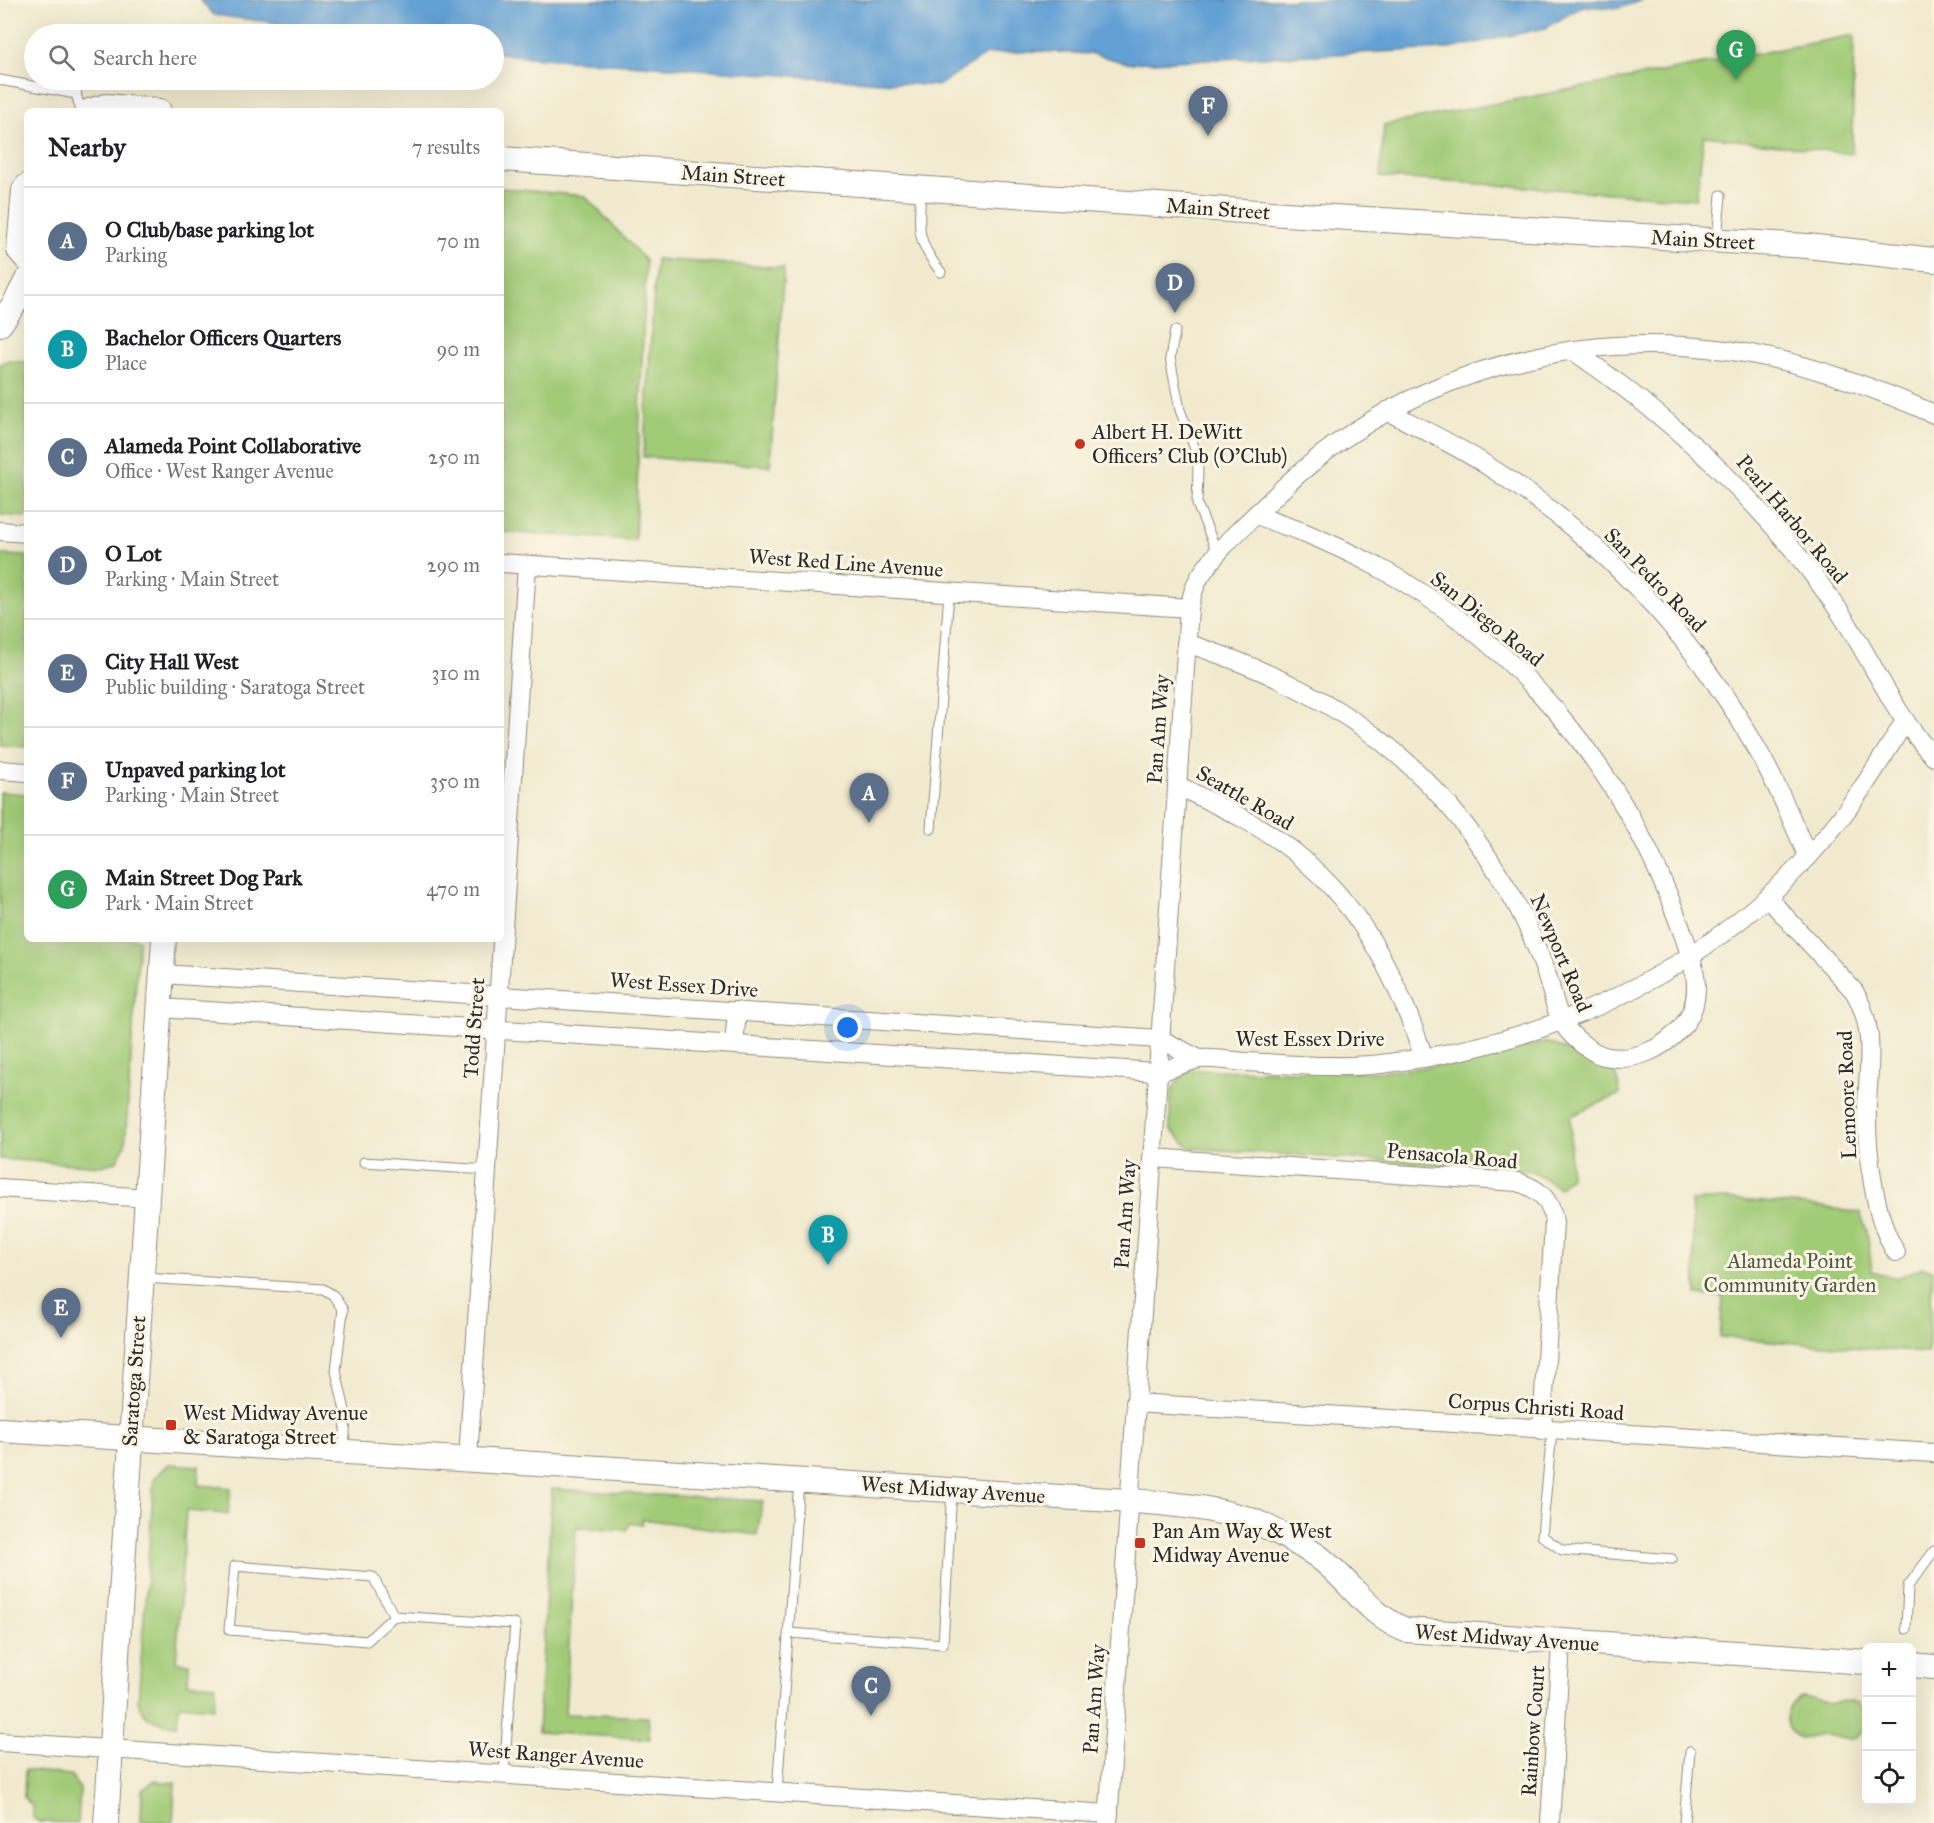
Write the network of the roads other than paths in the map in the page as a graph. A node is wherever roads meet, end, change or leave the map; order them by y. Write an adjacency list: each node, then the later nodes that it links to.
1 (0, 80): 2 (lane)
2 (24, 87)
3 (36, 90): 4 (lane)
4 (82, 103): 5 (street)
5 (127, 108)
6 (504, 159): 7 (street, Main Street)
7 (921, 189): 10 (street, Main Street); 13 (lane)
8 (24, 190): 11 (street)
9 (1721, 195): 10 (lane)
10 (1717, 240): 12 (street, Main Street)
11 (24, 256)
12 (1934, 260)
13 (941, 272)
14 (21, 307): 15 (street)
15 (0, 324)
16 (1175, 331): 23 (lane)
17 (1572, 350): 18 (street, Pan Am Way); 19 (street, Pan Am Way); 29 (street, Pearl Harbor Road)
18 (1387, 411): 20 (street, Pan Am Way); 35 (street, San Pedro Road)
19 (1934, 414)
20 (1256, 514): 23 (street, Pan Am Way); 40 (street, San Diego Road)
21 (0, 531): 22 (street)
22 (24, 533)
23 (1218, 554): 27 (street, Pan Am Way)
24 (504, 563): 25 (street, West Red Line Avenue)
25 (527, 565): 26 (street, West Red Line Avenue); 37 (street, Todd Street)
26 (949, 593): 27 (street, West Red Line Avenue); 34 (lane)
27 (1189, 608): 28 (street, Pan Am Way)
28 (1186, 644): 33 (street, Pan Am Way); 45 (street, Newport Road)
29 (1905, 721): 30 (street, Pearl Harbor Road); 35 (street, West Essex Drive)
30 (1934, 757)
31 (0, 770): 32 (street)
32 (24, 772)
33 (1177, 785): 48 (street, Pan Am Way); 51 (street, Seattle Road)
34 (931, 829)
35 (1808, 857): 36 (street, West Essex Drive)
36 (1767, 897): 40 (street, West Essex Drive); 59 (street, Lemoore Road)
37 (504, 919)
38 (164, 942): 41 (street, Saratoga Street)
39 (503, 942): 42 (street, Todd Street)
40 (1691, 958): 45 (street, West Essex Drive); 45 (street, Newport Road)
41 (162, 974): 42 (street, West Essex Drive); 43 (street, Saratoga Street)
42 (499, 996): 44 (street, West Essex Drive); 47 (street, Todd Street)
43 (160, 1008): 47 (street, West Essex Drive); 58 (street, Saratoga Street)
44 (737, 1011): 46 (street, West Essex Drive); 49 (street)
45 (1562, 1022): 51 (street, West Essex Drive)
46 (918, 1023): 48 (street, West Essex Drive); 50 (street)
47 (496, 1030): 49 (street, West Essex Drive); 56 (street, Todd Street)
48 (1160, 1039): 52 (street, West Essex Drive); 53 (street, Pan Am Way)
49 (734, 1045): 50 (street, West Essex Drive)
50 (915, 1057): 53 (street, West Essex Drive)
51 (1424, 1058): 52 (street, West Essex Drive)
52 (1199, 1059): 53 (street, West Essex Drive)
53 (1158, 1072): 54 (street, Pan Am Way)
54 (1152, 1158): 61 (street, Pan Am Way); 63 (street, Pensacola Road)
55 (364, 1162): 56 (lane)
56 (487, 1170): 67 (street, Todd Street)
57 (0, 1188): 58 (street)
58 (148, 1198): 60 (street, Saratoga Street)
59 (1896, 1252)
60 (142, 1278): 64 (street, Saratoga Street); 65 (lane)
61 (1135, 1402): 63 (street, Corpus Christi Road); 70 (street, Pan Am Way)
62 (0, 1430): 64 (street, West Midway Avenue)
63 (1547, 1430): 66 (street, Corpus Christi Road); 72 (lane)
64 (130, 1438): 65 (street, West Midway Avenue); 81 (street, Saratoga Street)
65 (344, 1451): 67 (street, West Midway Avenue)
66 (1934, 1453)
67 (468, 1458): 68 (street, West Midway Avenue)
68 (799, 1480): 69 (street, West Midway Avenue); 75 (lane)
69 (952, 1490): 70 (street, West Midway Avenue); 75 (lane)
70 (1128, 1502): 76 (street, West Midway Avenue); 85 (street, Pan Am Way)
71 (1934, 1551): 74 (lane)
72 (1672, 1558)
73 (394, 1616): 73 (lane); 83 (lane)
74 (1906, 1629)
75 (789, 1632): 84 (lane)
76 (1561, 1643): 77 (street, West Midway Avenue); 87 (street, Rainbow Court)
77 (1862, 1662)
78 (1916, 1665): 79 (street)
79 (1934, 1666)
80 (0, 1742): 81 (street, West Ranger Avenue)
81 (110, 1749): 83 (street, West Ranger Avenue); 86 (street, Saratoga Street)
82 (1690, 1752): 88 (lane)
83 (504, 1774): 84 (street, West Ranger Avenue)
84 (777, 1792): 85 (street, West Ranger Avenue)
85 (1109, 1819)
86 (106, 1823)
87 (1550, 1823)
88 (1684, 1823)

